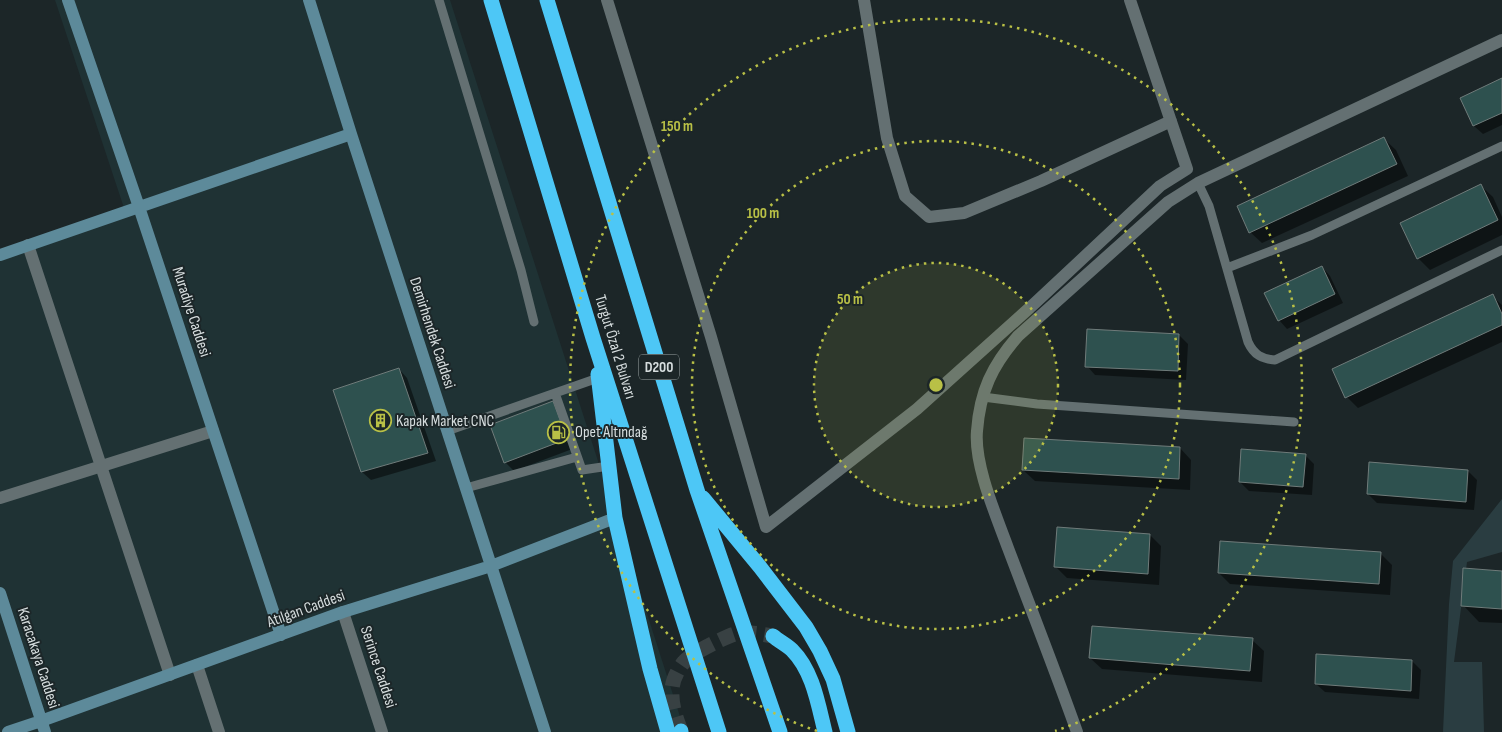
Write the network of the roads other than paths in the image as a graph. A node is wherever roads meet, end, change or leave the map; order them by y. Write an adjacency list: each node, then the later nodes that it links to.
1 (68, 0): 14 (street, Muradiye Caddesi)
2 (309, 0): 11 (street, Demirhendek Caddesi)
3 (439, 0): 19 (lane)
4 (491, 0): 20 (highway, Turgut Özal 2 Bulvarı)
5 (547, 0): 31 (highway, D200)
6 (607, 0): 10 (street)
7 (864, 0): 10 (street)
8 (1130, 0): 10 (street)
9 (1502, 40): 13 (street)
10 (1171, 121)
11 (351, 134): 14 (street); 26 (street, Demirhendek Caddesi)
12 (1502, 146): 18 (lane)
13 (1198, 183): 18 (lane); 23 (street)
14 (139, 207): 15 (street); 25 (street, Muradiye Caddesi)
15 (28, 245): 17 (street); 28 (street)
16 (1502, 250): 18 (lane)
17 (0, 254)
18 (1227, 268)
19 (534, 322)
20 (593, 338): 21 (highway); 47 (highway, Turgut Özal 2 Bulvarı)
21 (598, 378): 22 (lane); 29 (highway)
22 (555, 393): 26 (lane); 27 (lane)
23 (983, 397): 24 (lane); 51 (street)
24 (1294, 422)
25 (213, 431): 28 (street); 37 (street, Muradiye Caddesi)
26 (447, 431): 30 (street, Demirhendek Caddesi)
27 (576, 457): 29 (lane); 30 (lane)
28 (101, 466): 32 (street); 40 (street)
29 (609, 466): 33 (highway)
30 (466, 488): 34 (street, Demirhendek Caddesi)
31 (697, 490): 48 (highway, D200); 50 (highway)
32 (0, 498)
33 (615, 518): 34 (street, Atılgan Caddesi); 46 (highway)
34 (491, 566): 36 (street, Atılgan Caddesi); 45 (street, Demirhendek Caddesi)
35 (0, 593): 41 (street, Karacakaya Caddesi)
36 (343, 612): 37 (street, Atılgan Caddesi); 44 (street, Serince Caddesi)
37 (281, 635): 39 (street, Atılgan Caddesi)
38 (773, 636): 49 (highway)
39 (197, 665): 40 (street, Atılgan Caddesi); 43 (street)
40 (170, 675): 41 (street, Atılgan Caddesi)
41 (43, 727): 42 (street, Atılgan Caddesi)
42 (8, 732)
43 (219, 732)
44 (382, 732)
45 (545, 732)
46 (668, 732)
47 (719, 732)
48 (780, 732)
49 (825, 732)
50 (848, 732)
51 (1077, 732)

